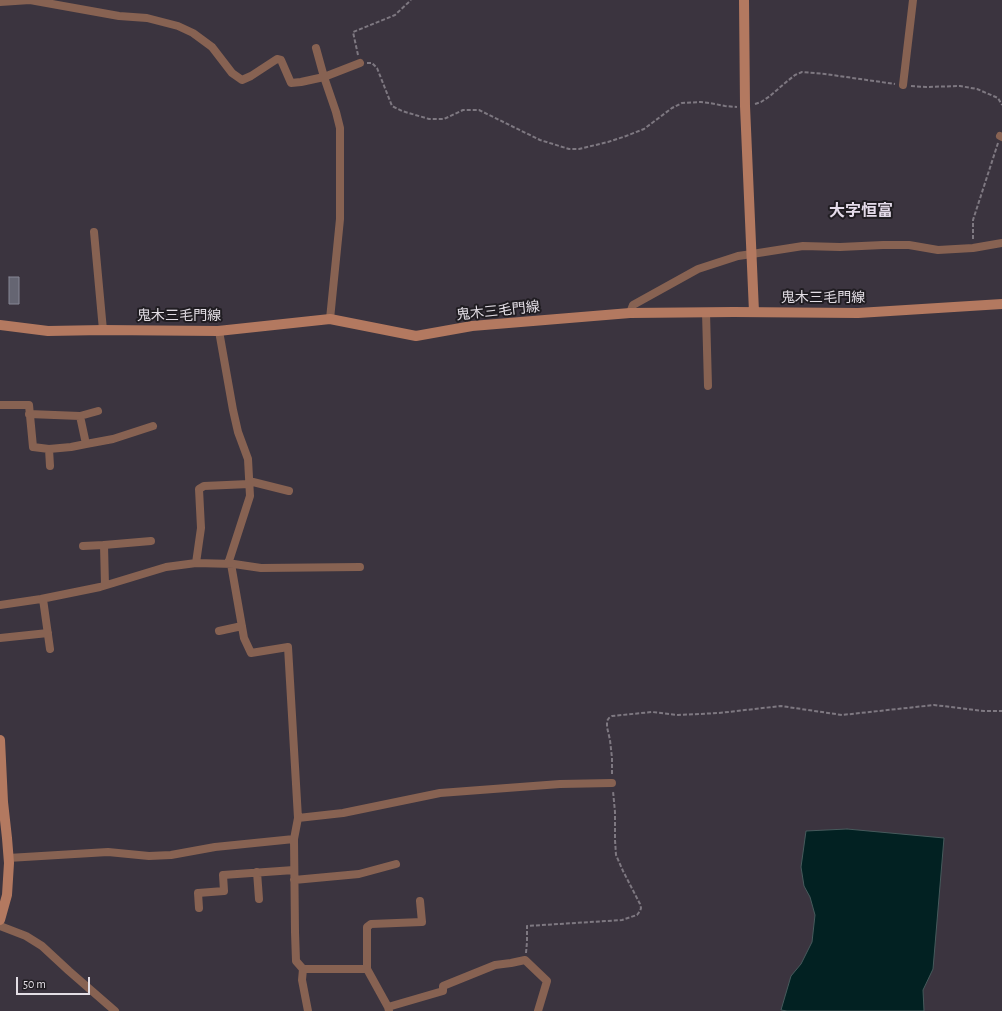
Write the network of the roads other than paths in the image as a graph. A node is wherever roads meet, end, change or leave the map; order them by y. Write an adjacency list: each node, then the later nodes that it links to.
1 (744, 0): 10 (main road)
2 (913, 0): 7 (street)
3 (0, 2): 6 (street)
4 (316, 48): 6 (street)
5 (360, 63): 6 (street)
6 (324, 77): 15 (street)
7 (903, 85)
8 (94, 232): 17 (street)
9 (1002, 243): 10 (street)
10 (752, 254): 13 (main road); 14 (street)
11 (1002, 304): 13 (main road, 鬼木三毛門線)
12 (706, 312): 13 (main road, 鬼木三毛門線); 14 (main road, 鬼木三毛門線); 19 (street)
13 (754, 312)
14 (630, 313): 15 (main road, 鬼木三毛門線)
15 (330, 319): 18 (main road, 鬼木三毛門線)
16 (0, 324): 17 (main road, 鬼木三毛門線)
17 (103, 330): 18 (main road, 鬼木三毛門線)
18 (219, 331): 28 (street)
19 (708, 386)
20 (0, 405): 22 (street)
21 (98, 411): 23 (street)
22 (29, 414): 23 (street); 26 (street)
23 (80, 416): 25 (street)
24 (153, 426): 25 (street)
25 (86, 444): 26 (street)
26 (49, 449): 27 (street)
27 (50, 466)
28 (249, 483): 29 (street); 33 (street); 34 (street)
29 (289, 491)
30 (151, 541): 31 (street)
31 (104, 545): 32 (street); 36 (street)
32 (83, 546)
33 (196, 563): 34 (street); 36 (street)
34 (230, 564): 35 (street); 39 (street)
35 (360, 568)
36 (105, 585): 37 (street)
37 (43, 599): 38 (street); 41 (street)
38 (0, 605)
39 (242, 626): 40 (street); 47 (street)
40 (219, 631)
41 (48, 633): 42 (street); 43 (street)
42 (0, 638)
43 (50, 649)
44 (0, 740): 46 (main road)
45 (612, 783): 47 (street)
46 (1, 802): 49 (main road)
47 (298, 818): 48 (street)
48 (294, 839): 49 (street); 51 (street)
49 (8, 858): 57 (main road)
50 (396, 864): 53 (street)
51 (294, 870): 52 (street); 53 (street)
52 (257, 872): 54 (street); 56 (street)
53 (294, 880): 59 (street)
54 (259, 899)
55 (420, 901): 60 (street)
56 (199, 908)
57 (0, 920)
58 (0, 926): 62 (street)
59 (303, 969): 60 (street); 63 (street)
60 (367, 969): 61 (street)
61 (389, 1009): 64 (street)
62 (115, 1011)
63 (308, 1011)
64 (538, 1011)

